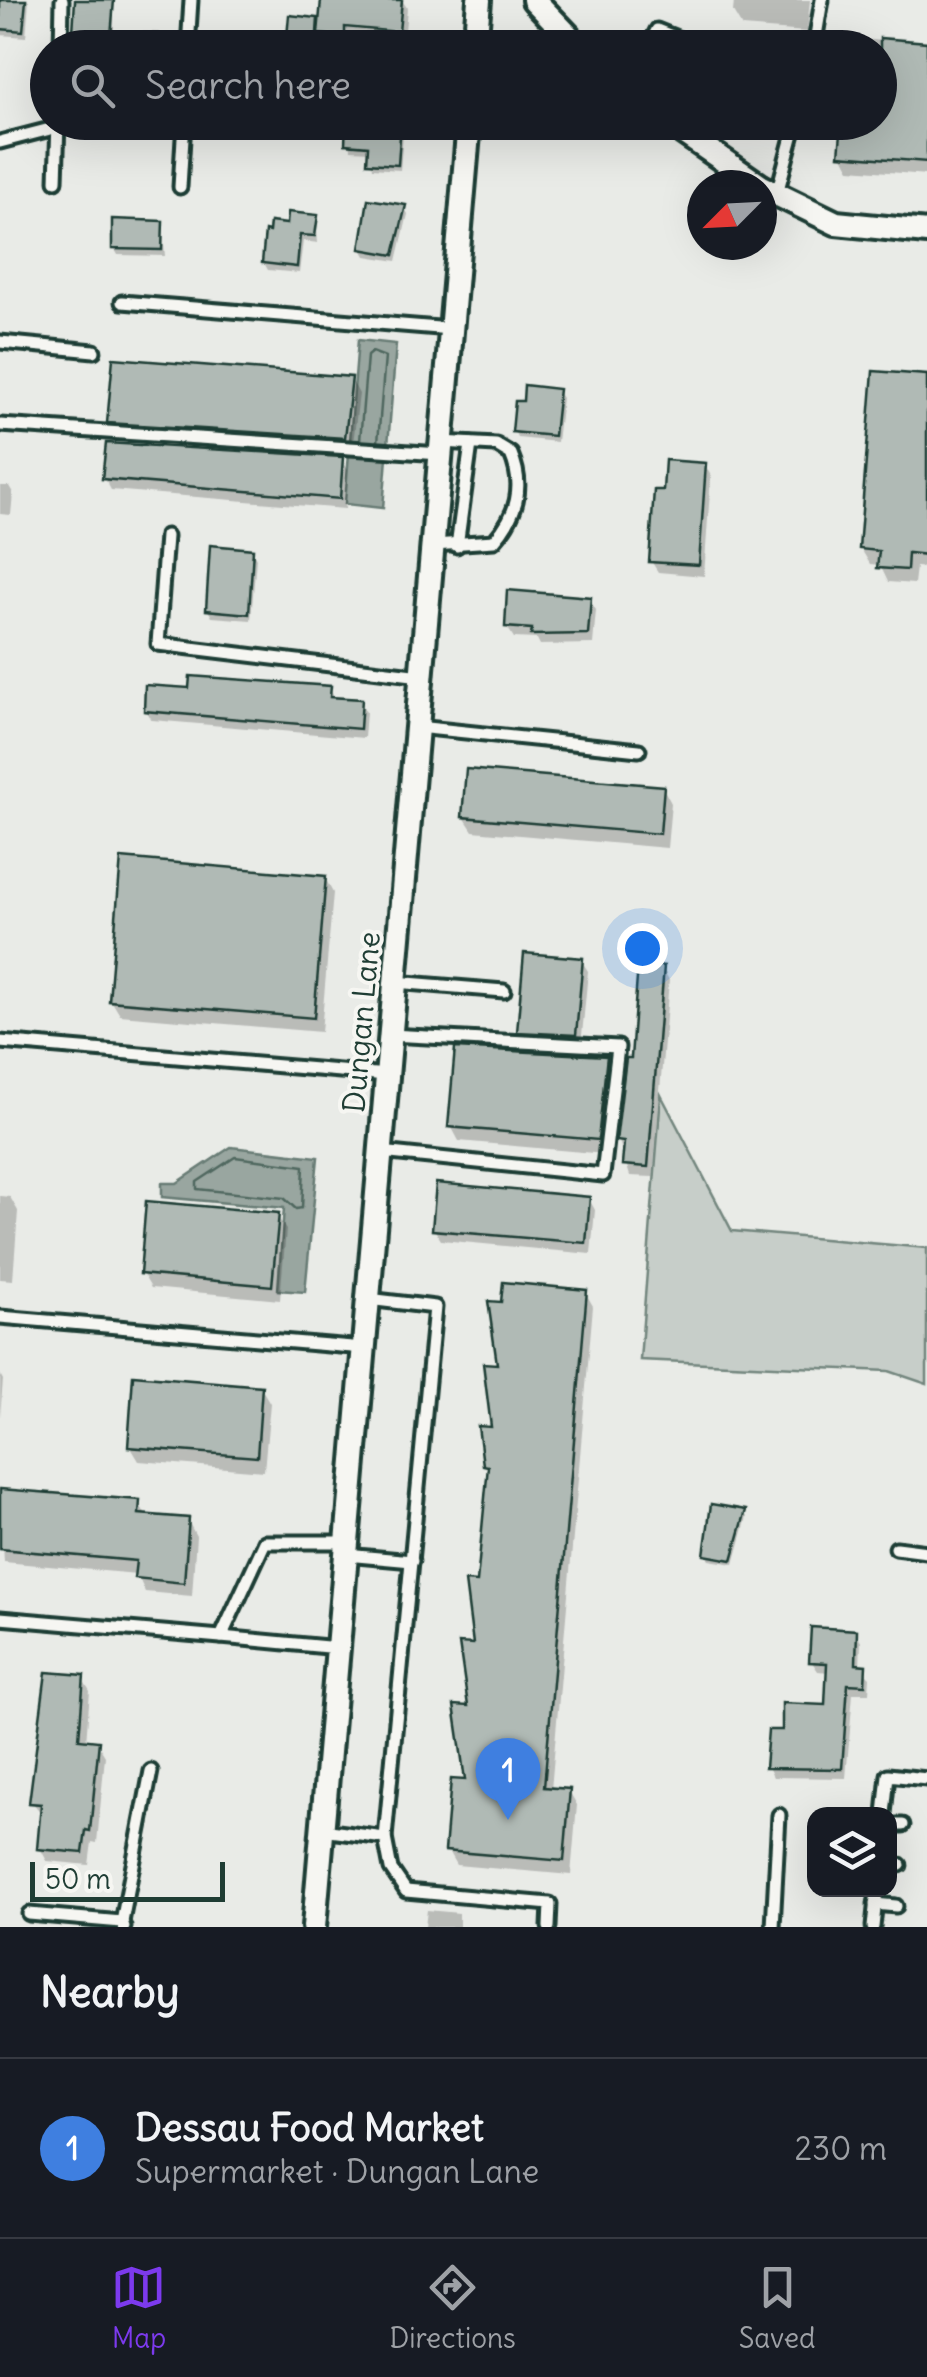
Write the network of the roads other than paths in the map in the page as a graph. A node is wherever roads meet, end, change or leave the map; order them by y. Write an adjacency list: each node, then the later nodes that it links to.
1 (62, 0): 6 (lane)
2 (191, 0): 7 (lane)
3 (479, 0): 8 (street)
4 (534, 0): 9 (street)
5 (822, 0): 10 (lane)
6 (61, 30)
7 (189, 30)
8 (476, 30)
9 (563, 30)
10 (817, 30)
11 (30, 133): 17 (lane)
12 (57, 140): 20 (lane)
13 (183, 140): 21 (lane)
14 (467, 140): 25 (street, Dungan Lane)
15 (694, 140): 18 (street)
16 (788, 140): 19 (lane)
17 (0, 142)
18 (737, 170)
19 (775, 170)
20 (56, 181)
21 (180, 187)
22 (777, 195): 23 (street)
23 (927, 232)
24 (122, 302): 25 (lane)
25 (451, 329): 30 (street, Dungan Lane)
26 (0, 342): 27 (lane)
27 (94, 351)
28 (0, 426): 30 (lane)
29 (471, 444): 30 (lane); 33 (lane); 33 (lane)
30 (441, 448): 32 (street, Dungan Lane)
31 (166, 536): 34 (lane)
32 (432, 546): 33 (lane); 34 (street, Dungan Lane)
33 (456, 546)
34 (421, 676): 35 (street, Dungan Lane)
35 (417, 726): 36 (lane); 37 (street, Dungan Lane)
36 (639, 750)
37 (395, 982): 38 (lane); 39 (street, Dungan Lane)
38 (504, 990)
39 (390, 1035): 41 (street, Dungan Lane); 42 (lane)
40 (0, 1042): 41 (lane)
41 (387, 1074): 42 (street, Dungan Lane)
42 (381, 1152): 43 (street, Dungan Lane)
43 (368, 1299): 45 (street, Dungan Lane); 49 (lane)
44 (0, 1317): 45 (lane)
45 (364, 1348): 46 (street, Dungan Lane)
46 (346, 1548): 49 (lane); 51 (lane); 52 (street, Dungan Lane)
47 (896, 1548): 48 (lane)
48 (927, 1552)
49 (412, 1561): 58 (lane)
50 (0, 1618): 51 (lane)
51 (221, 1637): 52 (lane)
52 (338, 1648): 57 (street, Dungan Lane)
53 (151, 1770): 63 (lane)
54 (927, 1778): 55 (lane)
55 (885, 1807)
56 (780, 1814): 66 (lane)
57 (322, 1830): 58 (lane); 64 (street, Dungan Lane)
58 (385, 1838): 65 (lane)
59 (876, 1897): 60 (lane)
60 (875, 1904): 61 (lane); 67 (lane)
61 (896, 1906)
62 (29, 1914): 63 (lane)
63 (123, 1924)
64 (314, 1927)
65 (549, 1927)
66 (773, 1927)
67 (873, 1927)

